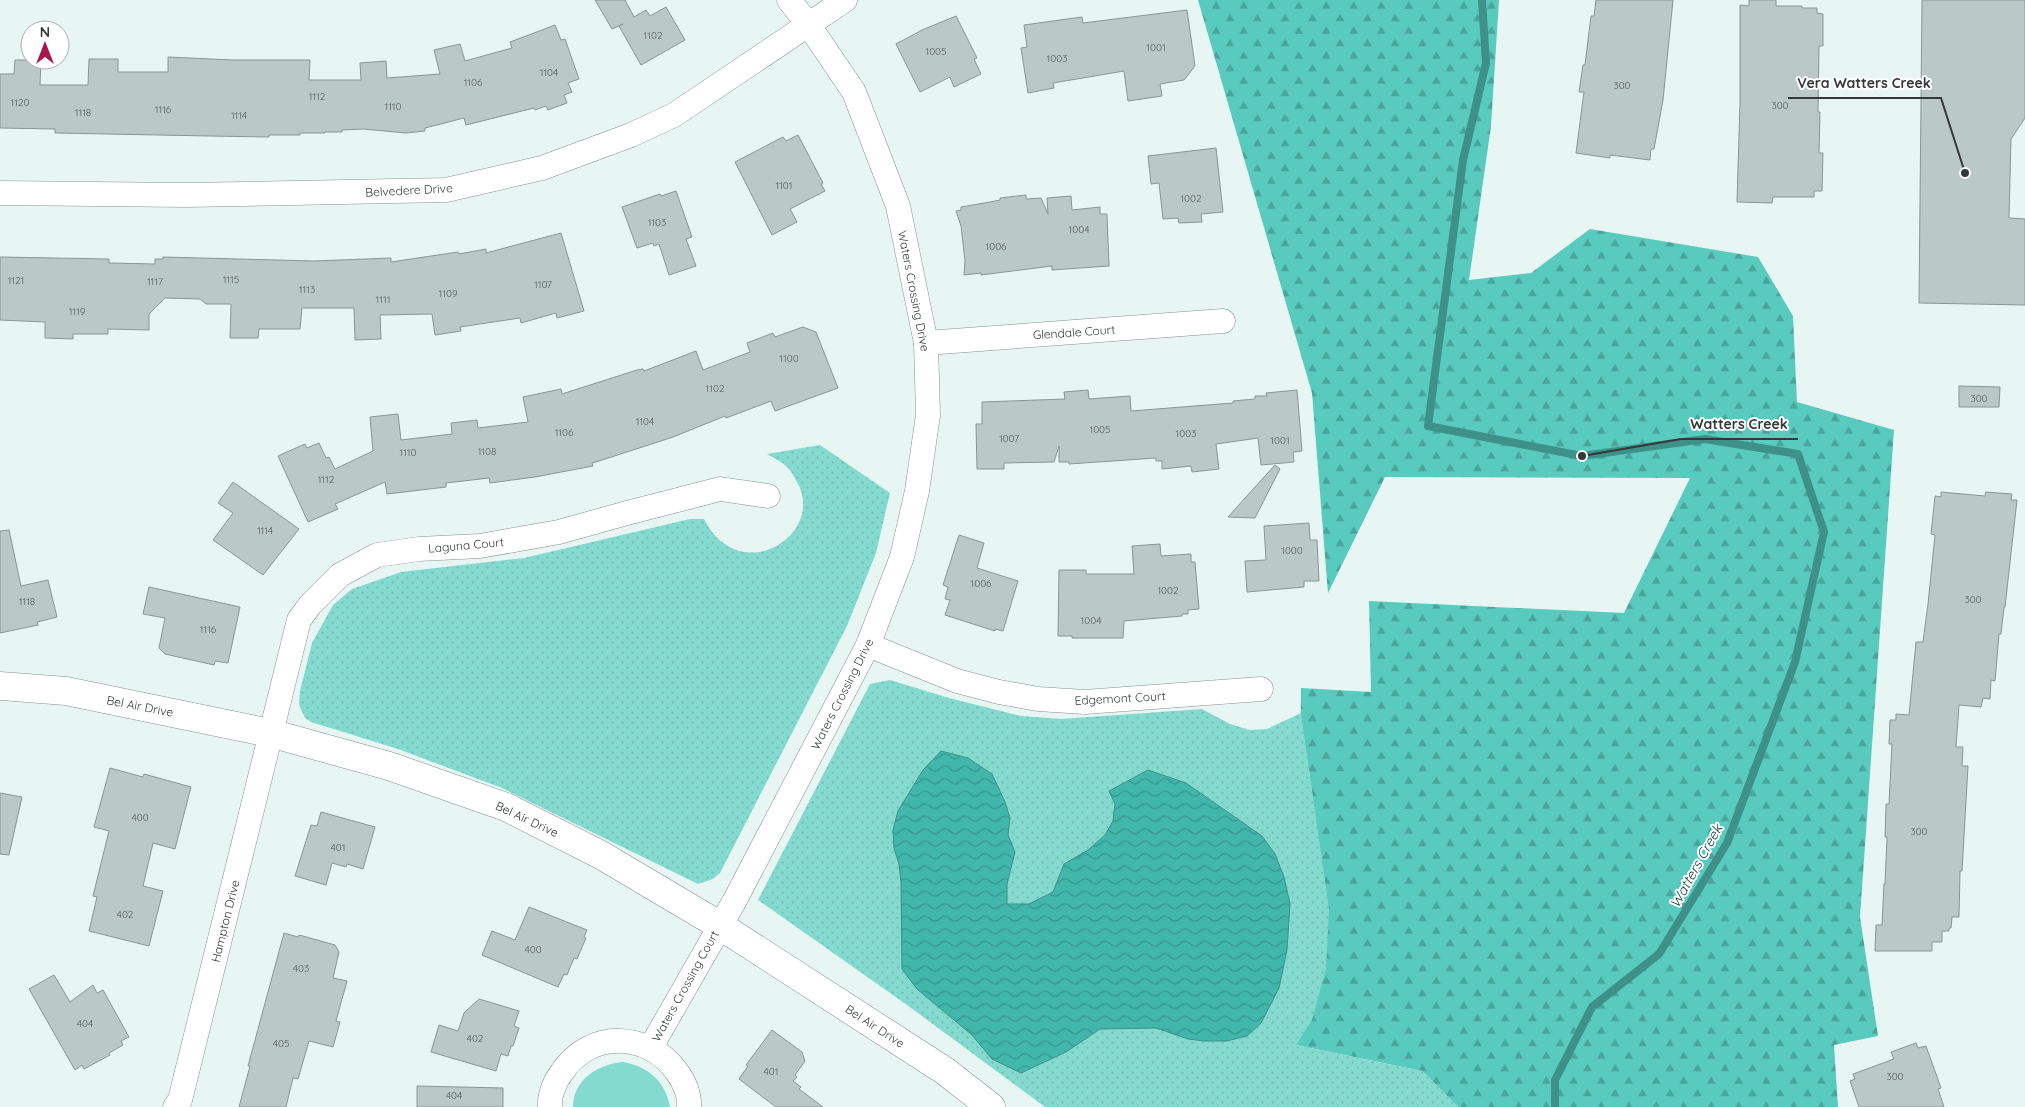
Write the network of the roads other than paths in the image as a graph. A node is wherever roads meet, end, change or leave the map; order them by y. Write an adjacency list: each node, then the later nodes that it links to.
1 (789, 0): 3 (street, Waters Crossing Drive)
2 (845, 0): 3 (street, Belvedere Drive)
3 (808, 24): 4 (street, Belvedere Drive); 6 (street, Waters Crossing Drive)
4 (0, 193)
5 (1223, 321): 6 (street, Glendale Court)
6 (926, 343): 8 (street, Waters Crossing Drive)
7 (768, 496): 11 (street, Laguna Court)
8 (868, 645): 10 (street, Edgemont Court); 12 (street, Waters Crossing Drive)
9 (0, 686): 11 (street, Bel Air Drive)
10 (1261, 689)
11 (270, 732): 12 (street, Bel Air Drive); 14 (street, Hampton Drive)
12 (719, 926): 13 (street, Waters Crossing Court); 17 (street, Bel Air Drive)
13 (651, 1047): 15 (street); 16 (street)
14 (175, 1107)
15 (550, 1107)
16 (689, 1107)
17 (991, 1107)

